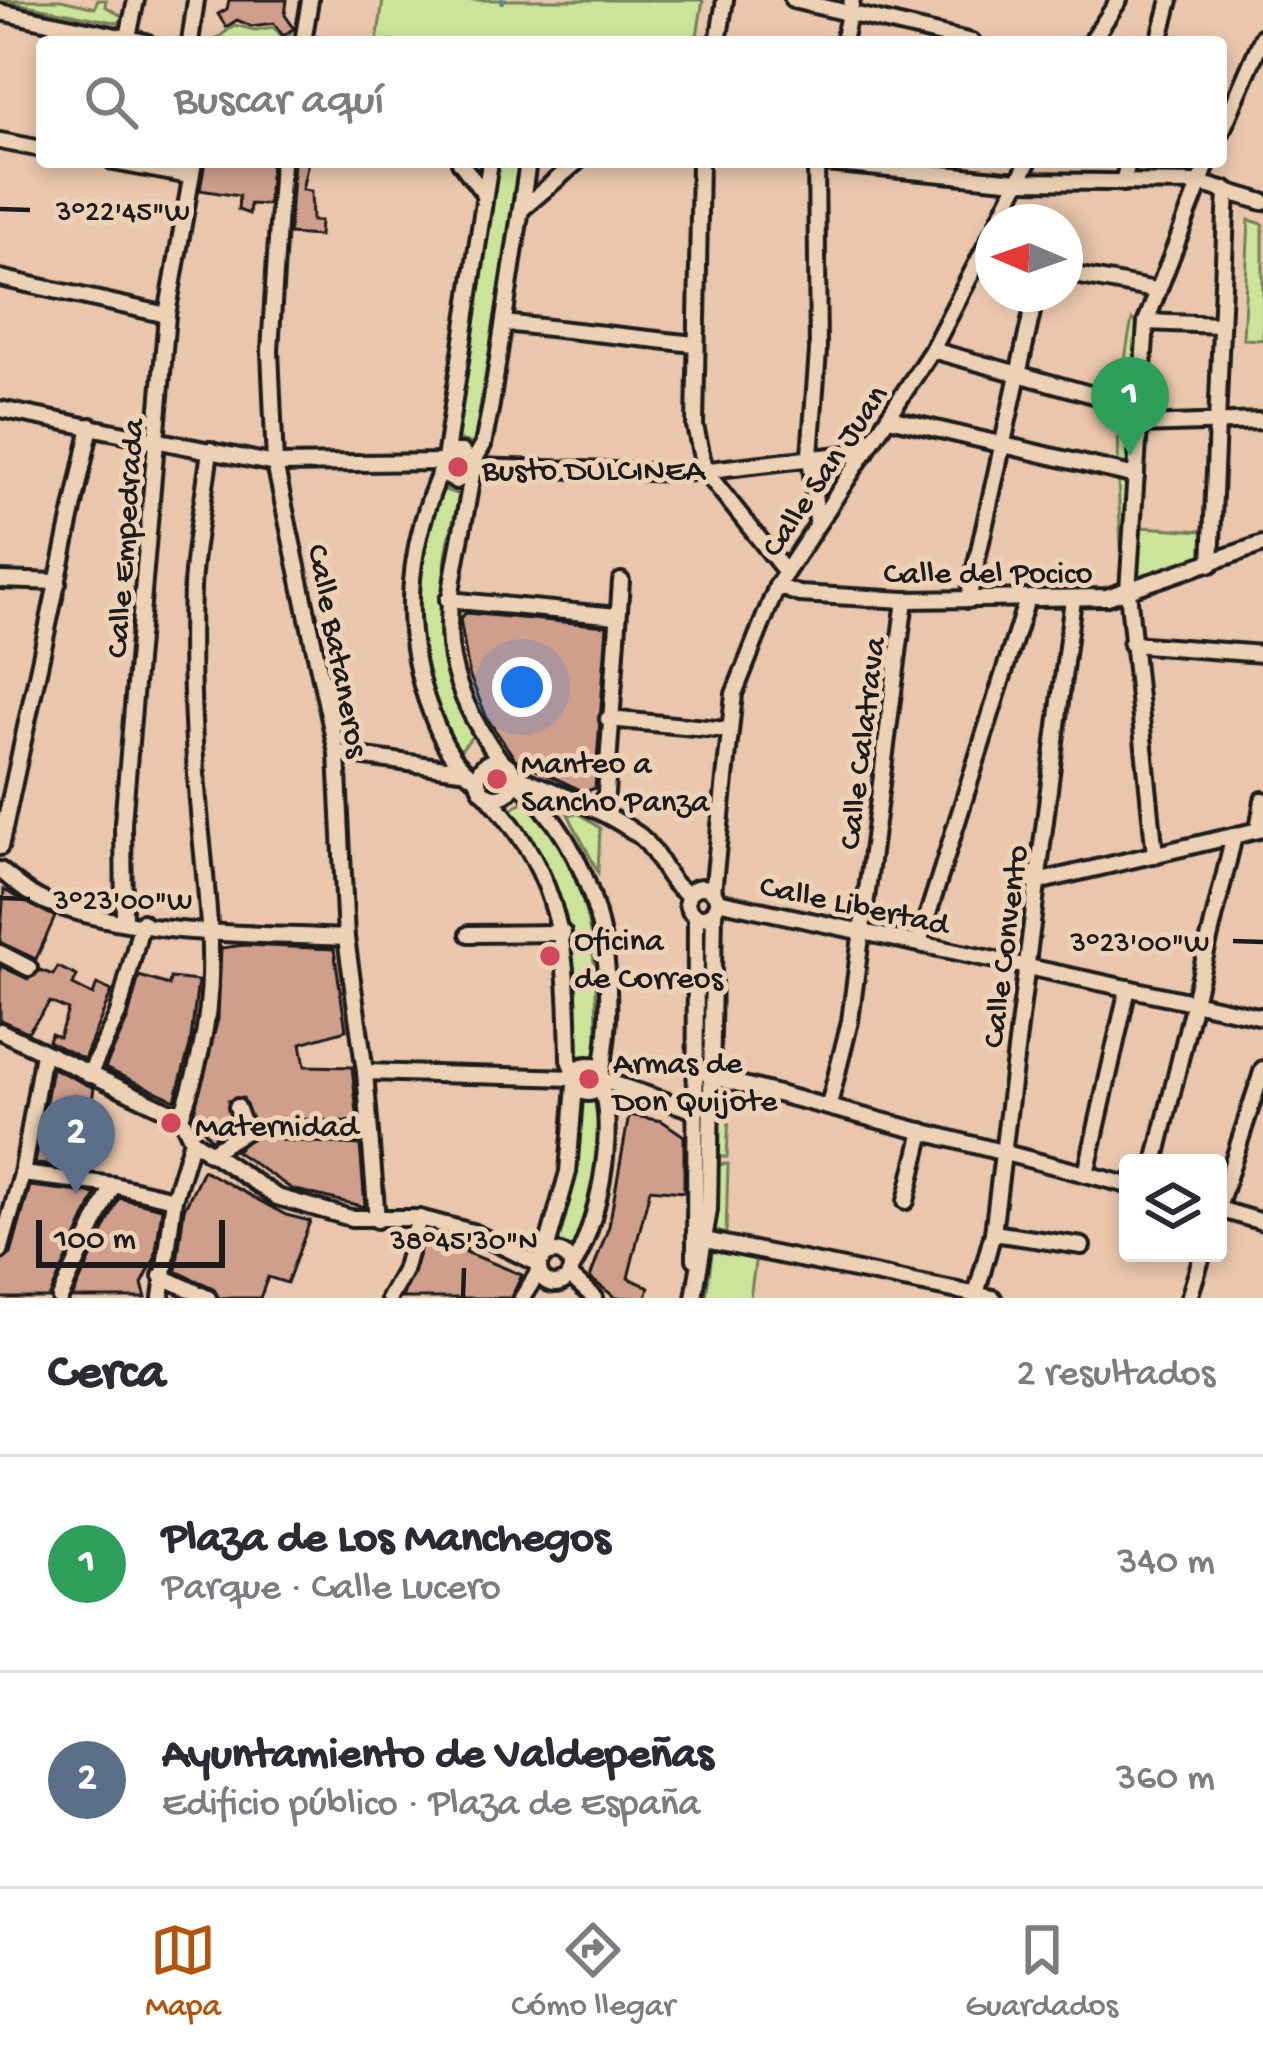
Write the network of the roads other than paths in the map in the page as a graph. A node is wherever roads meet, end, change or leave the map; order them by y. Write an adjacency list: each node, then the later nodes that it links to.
1 (136, 0): 11 (street)
2 (196, 0): 12 (street)
3 (310, 0): 13 (street)
4 (725, 0): 14 (street)
5 (793, 0): 8 (street)
6 (1170, 0): 18 (street)
7 (1111, 2): 17 (street)
8 (851, 6): 15 (street); 16 (street)
9 (0, 12): 10 (street)
10 (118, 36)
11 (128, 36)
12 (191, 36)
13 (304, 36)
14 (719, 36)
15 (844, 36)
16 (952, 36)
17 (1094, 36)
18 (1161, 36)
19 (1263, 36): 20 (street)
20 (1259, 56): 21 (street)
21 (1227, 121)
22 (0, 141): 23 (street)
23 (36, 148)
24 (282, 168): 69 (street, Calle Bataneros)
25 (465, 168): 40 (street)
26 (489, 168): 40 (street)
27 (527, 168): 43 (street)
28 (571, 168): 43 (street)
29 (700, 168): 53 (street)
30 (815, 168): 67 (street)
31 (879, 168): 36 (street)
32 (1025, 168): 36 (street)
33 (1127, 168): 38 (street)
34 (1205, 168): 37 (street)
35 (192, 169): 49 (street, Calle Empedrada)
36 (1018, 181): 38 (street); 42 (street)
37 (1199, 183): 38 (street); 39 (street); 47 (street)
38 (1123, 184)
39 (1227, 190): 41 (street); 52 (street)
40 (485, 195): 68 (street)
41 (1263, 202)
42 (1007, 204)
43 (522, 209): 51 (street)
44 (1083, 276): 47 (street)
45 (975, 277): 54 (street, Calle San Juan)
46 (0, 278): 49 (street)
47 (1156, 290): 50 (street)
48 (1032, 312): 55 (street)
49 (167, 315): 63 (street, Calle Empedrada)
50 (1146, 322): 52 (street); 56 (street)
51 (504, 323): 53 (street); 70 (street)
52 (1220, 325): 62 (street)
53 (694, 344): 71 (street)
54 (932, 350): 55 (street); 58 (street, Calle San Juan)
55 (1019, 376): 56 (street); 64 (street)
56 (1140, 408): 60 (street)
57 (1, 414): 61 (street)
58 (890, 418): 64 (street); 66 (street, Calle San Juan)
59 (1263, 421): 62 (street)
60 (1140, 425): 62 (street); 72 (street)
61 (91, 426): 63 (street); 79 (street)
62 (1216, 427): 75 (street)
63 (156, 440): 65 (street); 111 (street, Calle Empedrada)
64 (1001, 448): 72 (street); 86 (street)
65 (210, 450): 69 (street); 113 (street)
66 (866, 452): 67 (street); 73 (street, Calle San Juan)
67 (810, 455): 71 (street); 73 (street)
68 (444, 462): 69 (street); 70 (street); 70 (street); 94 (street)
69 (275, 464): 92 (street, Calle Bataneros)
70 (473, 467): 71 (street); 84 (street)
71 (705, 471): 76 (street)
72 (1136, 476): 81 (street)
73 (817, 521): 76 (street, Calle San Juan)
74 (1263, 544): 75 (street, Calle del Pocico)
75 (1211, 564): 81 (street, Calle del Pocico)
76 (784, 571): 80 (street, Calle San Juan)
77 (0, 580): 79 (street)
78 (621, 581): 87 (street)
79 (58, 582): 104 (street)
80 (777, 586): 85 (street, Calle del Pocico); 91 (street, Calle San Juan)
81 (1128, 592): 82 (street, Calle del Pocico); 88 (street)
82 (1073, 598): 83 (street, Calle del Pocico); 107 (street, Calle Convento)
83 (1027, 599): 86 (street, Calle del Pocico); 118 (street)
84 (448, 600): 87 (street); 93 (street)
85 (904, 600): 86 (street, Calle del Pocico); 114 (street, Calle Calatrava)
86 (968, 600)
87 (617, 616): 90 (street)
88 (1131, 644): 89 (street); 105 (street)
89 (1263, 653)
90 (608, 719): 91 (street); 100 (street)
91 (728, 730): 109 (street, Calle San Juan)
92 (337, 754): 94 (street); 117 (street, Calle Bataneros)
93 (501, 761): 95 (street); 96 (street)
94 (460, 770): 96 (street)
95 (514, 778): 97 (street); 98 (street); 101 (street)
96 (478, 780): 97 (street)
97 (488, 796): 115 (street)
98 (568, 797): 100 (street); 101 (street)
99 (1263, 800): 102 (street)
100 (600, 809): 108 (street)
101 (556, 818): 132 (street)
102 (1260, 830): 103 (street)
103 (1234, 836): 105 (street); 123 (street)
104 (0, 847)
105 (1155, 855): 107 (street)
106 (0, 870): 111 (street)
107 (1037, 882): 121 (street, Calle Convento)
108 (689, 894): 109 (street); 110 (street)
109 (715, 901): 110 (street); 114 (street, Calle Libertad); 129 (street, Calle San Juan)
110 (696, 916): 135 (street)
111 (124, 920): 112 (street)
112 (142, 922): 113 (street); 130 (street)
113 (213, 931): 117 (street); 136 (street)
114 (863, 932): 118 (street, Calle Libertad); 133 (street, Calle Calatrava)
115 (563, 933): 116 (street); 131 (street)
116 (469, 934)
117 (346, 938): 128 (street, Calle Bataneros)
118 (919, 943): 121 (street, Calle Libertad)
119 (0, 953): 120 (street)
120 (29, 968)
121 (1026, 968): 122 (street, Calle Libertad); 141 (street, Calle Convento)
122 (1128, 988): 123 (street, Calle Libertad); 145 (street)
123 (1194, 1002): 124 (street, Calle Libertad); 143 (street)
124 (1263, 1017)
125 (0, 1031): 126 (street)
126 (44, 1053): 130 (street); 144 (street)
127 (1263, 1069): 146 (street)
128 (365, 1072): 131 (street); 139 (street, Calle Bataneros)
129 (709, 1076): 133 (street); 135 (street, Calle San Juan)
130 (95, 1078): 136 (street)
131 (575, 1079): 132 (street); 132 (street); 161 (street)
132 (601, 1080): 135 (street); 162 (street)
133 (829, 1105): 138 (street)
134 (237, 1107): 142 (street)
135 (701, 1110): 157 (street); 165 (street)
136 (181, 1117): 140 (street)
137 (283, 1130): 139 (street)
138 (923, 1131): 141 (street); 150 (street)
139 (370, 1135): 154 (street, Calle Bataneros)
140 (192, 1140): 142 (street); 149 (street)
141 (1003, 1151): 145 (street); 156 (street, Calle Convento)
142 (209, 1154): 154 (street)
143 (1157, 1154)
144 (22, 1174): 148 (street); 151 (street)
145 (1086, 1174): 147 (street)
146 (1227, 1180)
147 (1119, 1183)
148 (113, 1184): 149 (street); 166 (street)
149 (174, 1199): 163 (street)
150 (906, 1202)
151 (6, 1208): 159 (street)
152 (1227, 1211): 155 (street)
153 (419, 1217): 154 (street); 161 (street); 169 (street)
154 (377, 1220)
155 (1263, 1222)
156 (993, 1233): 158 (street); 164 (street, Calle Convento)
157 (705, 1240): 164 (street); 165 (street)
158 (1082, 1246)
159 (0, 1251)
160 (1200, 1262): 174 (street)
161 (541, 1263): 162 (street); 162 (street); 170 (street)
162 (569, 1275): 171 (street); 172 (street)
163 (161, 1276): 167 (street); 168 (street)
164 (976, 1295): 173 (street)
165 (694, 1296)
166 (60, 1298)
167 (160, 1298)
168 (208, 1298)
169 (389, 1298)
170 (522, 1298)
171 (562, 1298)
172 (595, 1298)
173 (993, 1298)
174 (1189, 1298)

